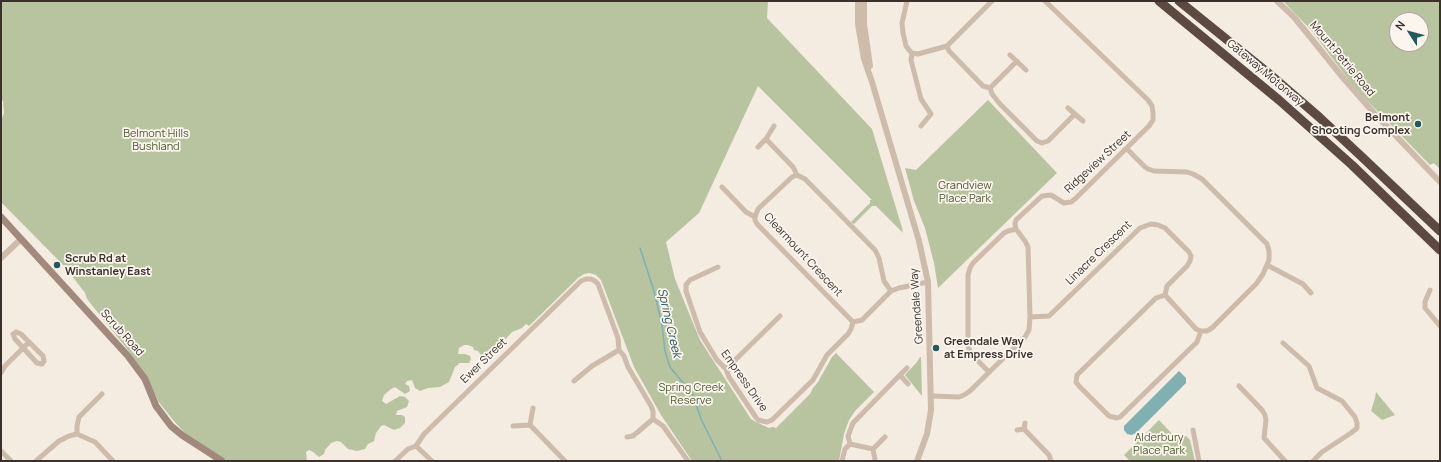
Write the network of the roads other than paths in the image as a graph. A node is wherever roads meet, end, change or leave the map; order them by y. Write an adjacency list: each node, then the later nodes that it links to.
1 (858, 1): 14 (street, Greendale Way)
2 (864, 1): 14 (street, Greendale Way)
3 (907, 1): 10 (street)
4 (992, 1): 9 (street)
5 (1045, 1): 23 (street, Ridgeview Street)
6 (1159, 1): 32 (highway, Gateway Motorway)
7 (1179, 1): 30 (highway, Gateway Motorway)
8 (1277, 1): 25 (street, Mount Petrie Road)
9 (947, 46): 10 (street); 15 (street)
10 (912, 54): 20 (street)
11 (1010, 55): 12 (street)
12 (1017, 61): 13 (street); 15 (street)
13 (1026, 70)
14 (872, 82): 36 (street, Greendale Way)
15 (990, 88): 17 (street)
16 (1068, 108): 17 (street)
17 (1075, 114): 18 (street)
18 (1082, 121)
19 (774, 126): 21 (street)
20 (921, 126)
21 (766, 139): 22 (street); 24 (street)
22 (758, 147)
23 (1127, 149): 29 (street, Ridgeview Street); 34 (street)
24 (797, 175): 27 (street, Clearmount Crescent); 38 (street)
25 (1440, 182)
26 (722, 187): 27 (street)
27 (755, 216): 43 (street, Clearmount Crescent)
28 (1, 217): 31 (main road, Scrub Road)
29 (1016, 229): 42 (street); 52 (street)
30 (1440, 231)
31 (21, 239): 33 (street); 79 (main road, Scrub Road)
32 (1440, 250)
33 (1, 258)
34 (1267, 265): 39 (street); 45 (street)
35 (718, 267): 51 (street, Empress Drive)
36 (928, 282): 38 (street); 59 (street, Greendale Way)
37 (1430, 290): 44 (street)
38 (892, 291): 43 (street)
39 (1311, 293)
40 (1165, 295): 42 (street, Linacre Crescent); 45 (street); 45 (street)
41 (780, 316): 51 (street)
42 (1030, 317): 52 (street)
43 (853, 322): 51 (street, Empress Drive)
44 (1440, 326)
45 (1201, 331)
46 (29, 342): 48 (street); 48 (street); 48 (street)
47 (1283, 343): 89 (street)
48 (23, 348): 53 (street)
49 (619, 350): 55 (street); 61 (street); 72 (street, Ewer Street)
50 (907, 368): 54 (street)
51 (726, 369)
52 (989, 372): 59 (street)
53 (1, 373)
54 (900, 375): 56 (street); 71 (street)
55 (574, 381)
56 (908, 384)
57 (1239, 386): 88 (street)
58 (102, 394): 68 (street)
59 (932, 396): 85 (street, Greendale Way)
60 (533, 408): 63 (street)
61 (653, 419): 69 (street); 83 (street)
62 (1025, 423): 65 (street)
63 (530, 425): 64 (street); 82 (street)
64 (513, 426)
65 (1024, 429): 66 (street); 86 (street)
66 (1017, 430)
67 (1193, 430): 87 (street)
68 (77, 434): 77 (street); 78 (street)
69 (627, 437)
70 (885, 437): 73 (street)
71 (850, 444): 73 (street); 84 (street)
72 (416, 446): 80 (street, Ewer Street); 81 (street)
73 (873, 449): 75 (street)
74 (1, 451): 76 (street)
75 (875, 460)
76 (11, 461)
77 (36, 461)
78 (113, 461)
79 (222, 461)
80 (395, 461)
81 (432, 461)
82 (566, 461)
83 (688, 461)
84 (842, 461)
85 (917, 461)
86 (1051, 461)
87 (1199, 461)
88 (1285, 461)
89 (1312, 461)

